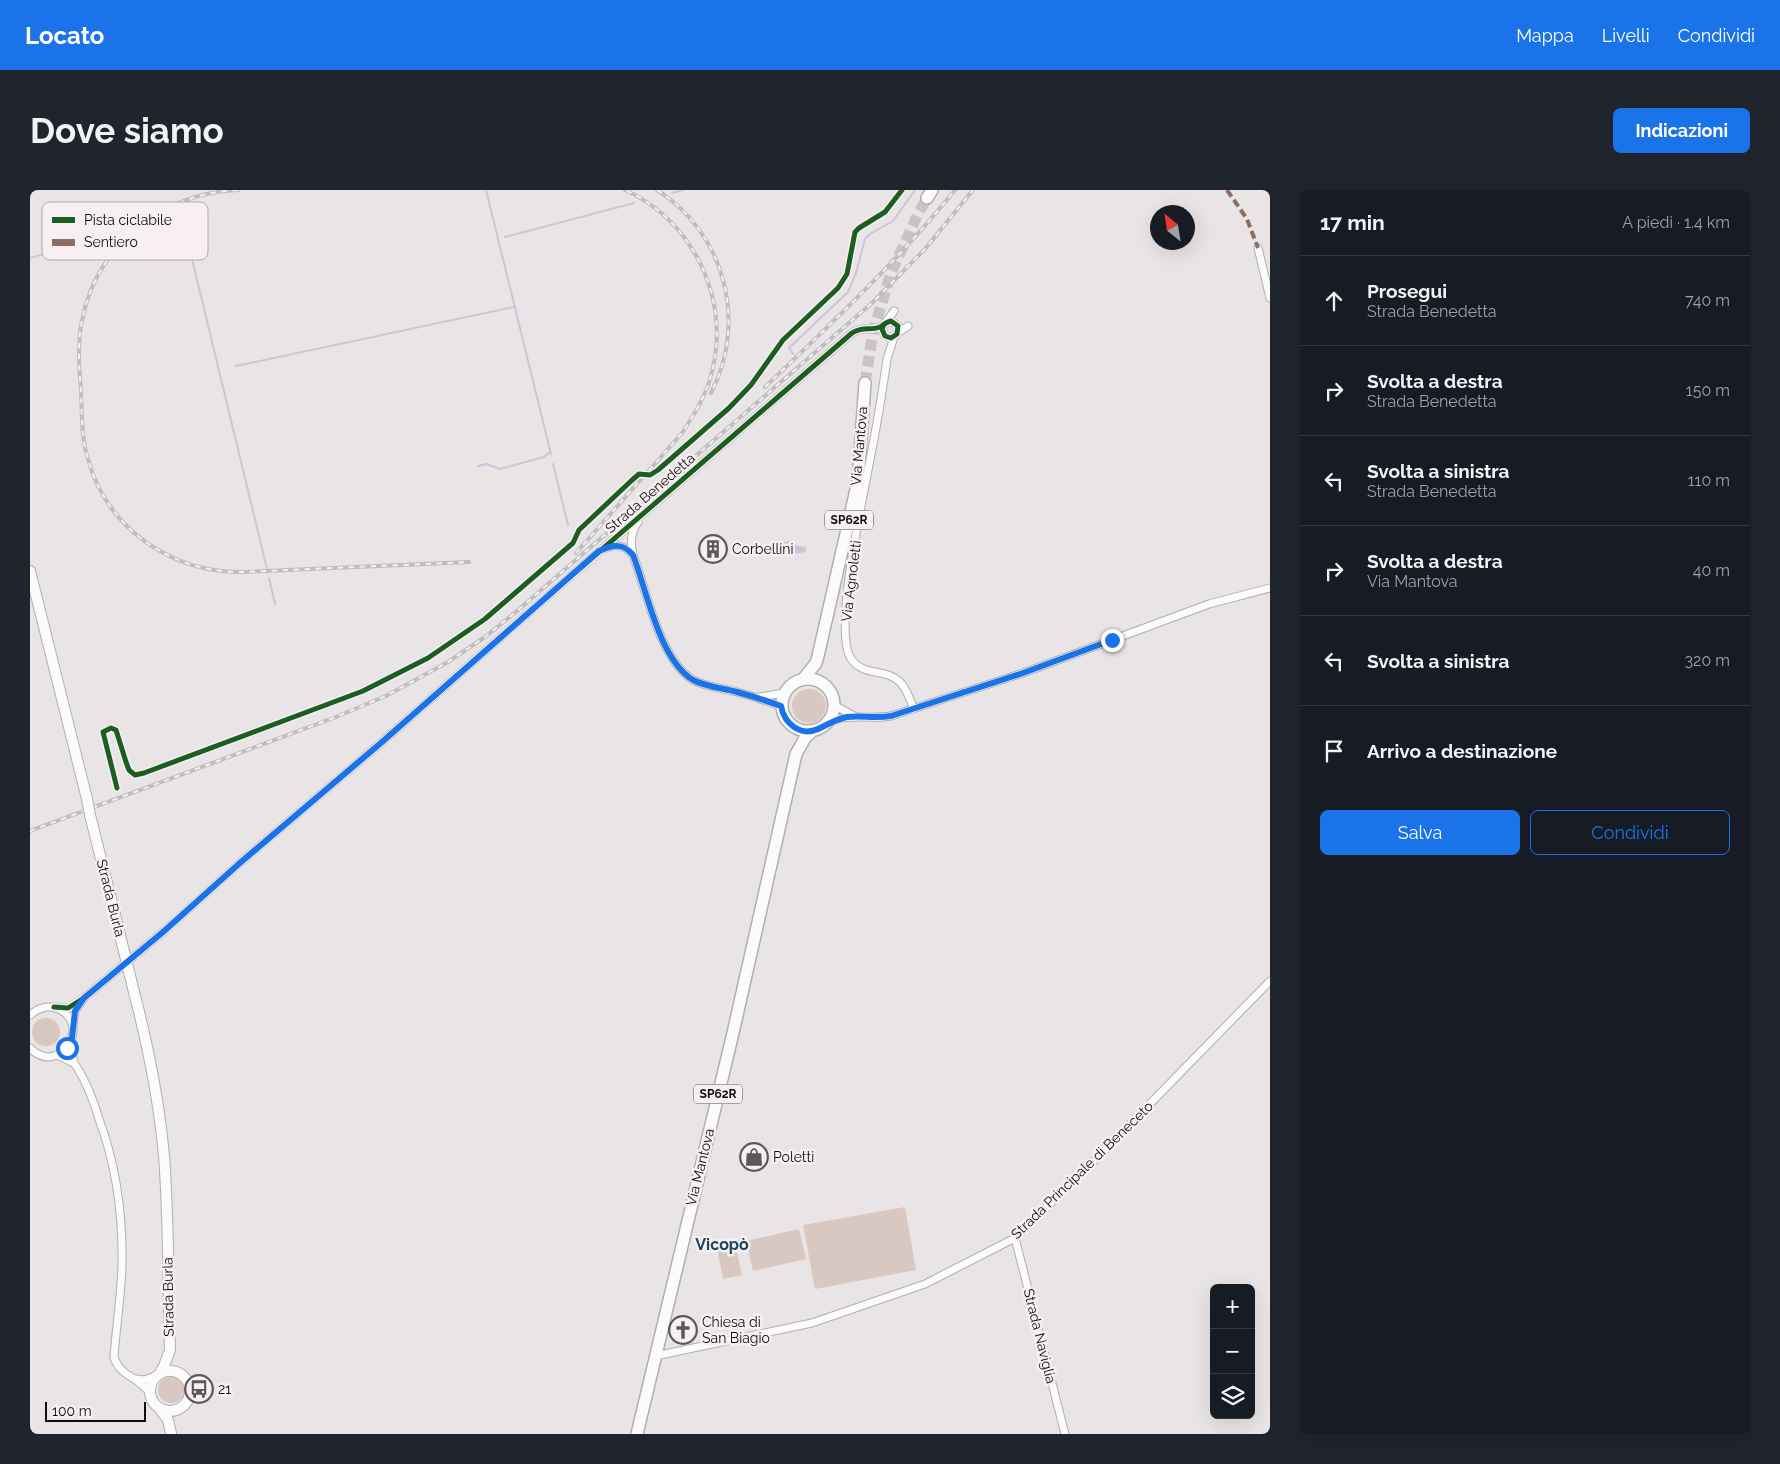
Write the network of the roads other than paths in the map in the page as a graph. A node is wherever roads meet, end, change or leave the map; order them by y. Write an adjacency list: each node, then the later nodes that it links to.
1 (1258, 248): 2 (street)
2 (1270, 298)
3 (892, 327): 4 (street, Strada Benedetta); 5 (street); 5 (street, Via Agnoletti); 6 (street, Via Agnoletti)
4 (876, 328): 5 (street); 8 (street, Strada Benedetta)
5 (884, 335): 6 (street, Via Agnoletti)
6 (887, 359): 23 (street, Via Agnoletti)
7 (865, 383): 16 (main road, Via Mantova / SP62R)
8 (644, 514): 9 (street, Strada Benedetta); 10 (street, Strada Benedetta)
9 (628, 527): 11 (street, Strada Benedetta); 12 (street, Strada Benedetta)
10 (632, 537): 11 (street, Strada Benedetta); 13 (street, Strada Benedetta)
11 (621, 546): 12 (street, Strada Benedetta); 13 (street, Strada Benedetta)
12 (599, 551): 30 (street, Strada Benedetta)
13 (633, 555): 20 (street, Strada Benedetta)
14 (30, 571): 41 (main road, Strada Burla, bridge)
15 (1270, 588): 23 (street)
16 (818, 656): 17 (main road, Via Mantova / SP62R); 18 (main road, Via Mantova / SP62R)
17 (804, 678): 18 (main road); 19 (main road, Via Mantova / SP62R)
18 (824, 683): 21 (main road, Via Mantova / SP62R)
19 (784, 693): 20 (street, Strada Benedetta); 22 (main road)
20 (758, 698): 22 (street, Strada Benedetta)
21 (834, 705): 24 (street); 25 (main road)
22 (781, 706): 26 (main road, Via Mantova / SP62R)
23 (914, 709): 24 (street)
24 (854, 716): 25 (street)
25 (825, 724): 27 (main road, Via Mantova / SP62R)
26 (791, 725): 27 (main road); 28 (main road, Via Mantova / SP62R)
27 (812, 731): 28 (main road, Via Mantova / SP62R)
28 (796, 754): 42 (main road, Via Mantova / SP62R)
29 (1270, 981): 40 (street, Strada Principale di Beneceto)
30 (84, 998): 31 (street, Strada Benedetta); 33 (street, Strada Benedetta)
31 (54, 1007): 32 (street, Strada Benedetta); 33 (street)
32 (30, 1015)
33 (72, 1026): 34 (street, Strada Benedetta)
34 (70, 1043): 37 (street); 39 (street, Strada Benedetta)
35 (30, 1048): 36 (street)
36 (39, 1055): 37 (street); 38 (street)
37 (57, 1055): 39 (street)
38 (30, 1056)
39 (74, 1063): 45 (street, Strada Benedetta)
40 (1015, 1238): 42 (street, Strada Principale di Beneceto); 51 (street, Strada Naviglia)
41 (170, 1350): 43 (main road, Strada Burla); 44 (main road, Strada Burla)
42 (655, 1356): 50 (main road, Via Mantova / SP62R)
43 (179, 1372): 44 (main road); 48 (main road, Strada Burla)
44 (158, 1375): 45 (street); 46 (main road, Strada Burla)
45 (135, 1379): 46 (street, Strada Benedetta)
46 (150, 1392): 47 (main road, Strada Burla)
47 (159, 1408): 48 (main road); 49 (main road, Strada Burla)
48 (176, 1410): 49 (main road, Strada Burla)
49 (171, 1433)
50 (637, 1434)
51 (1065, 1434)

